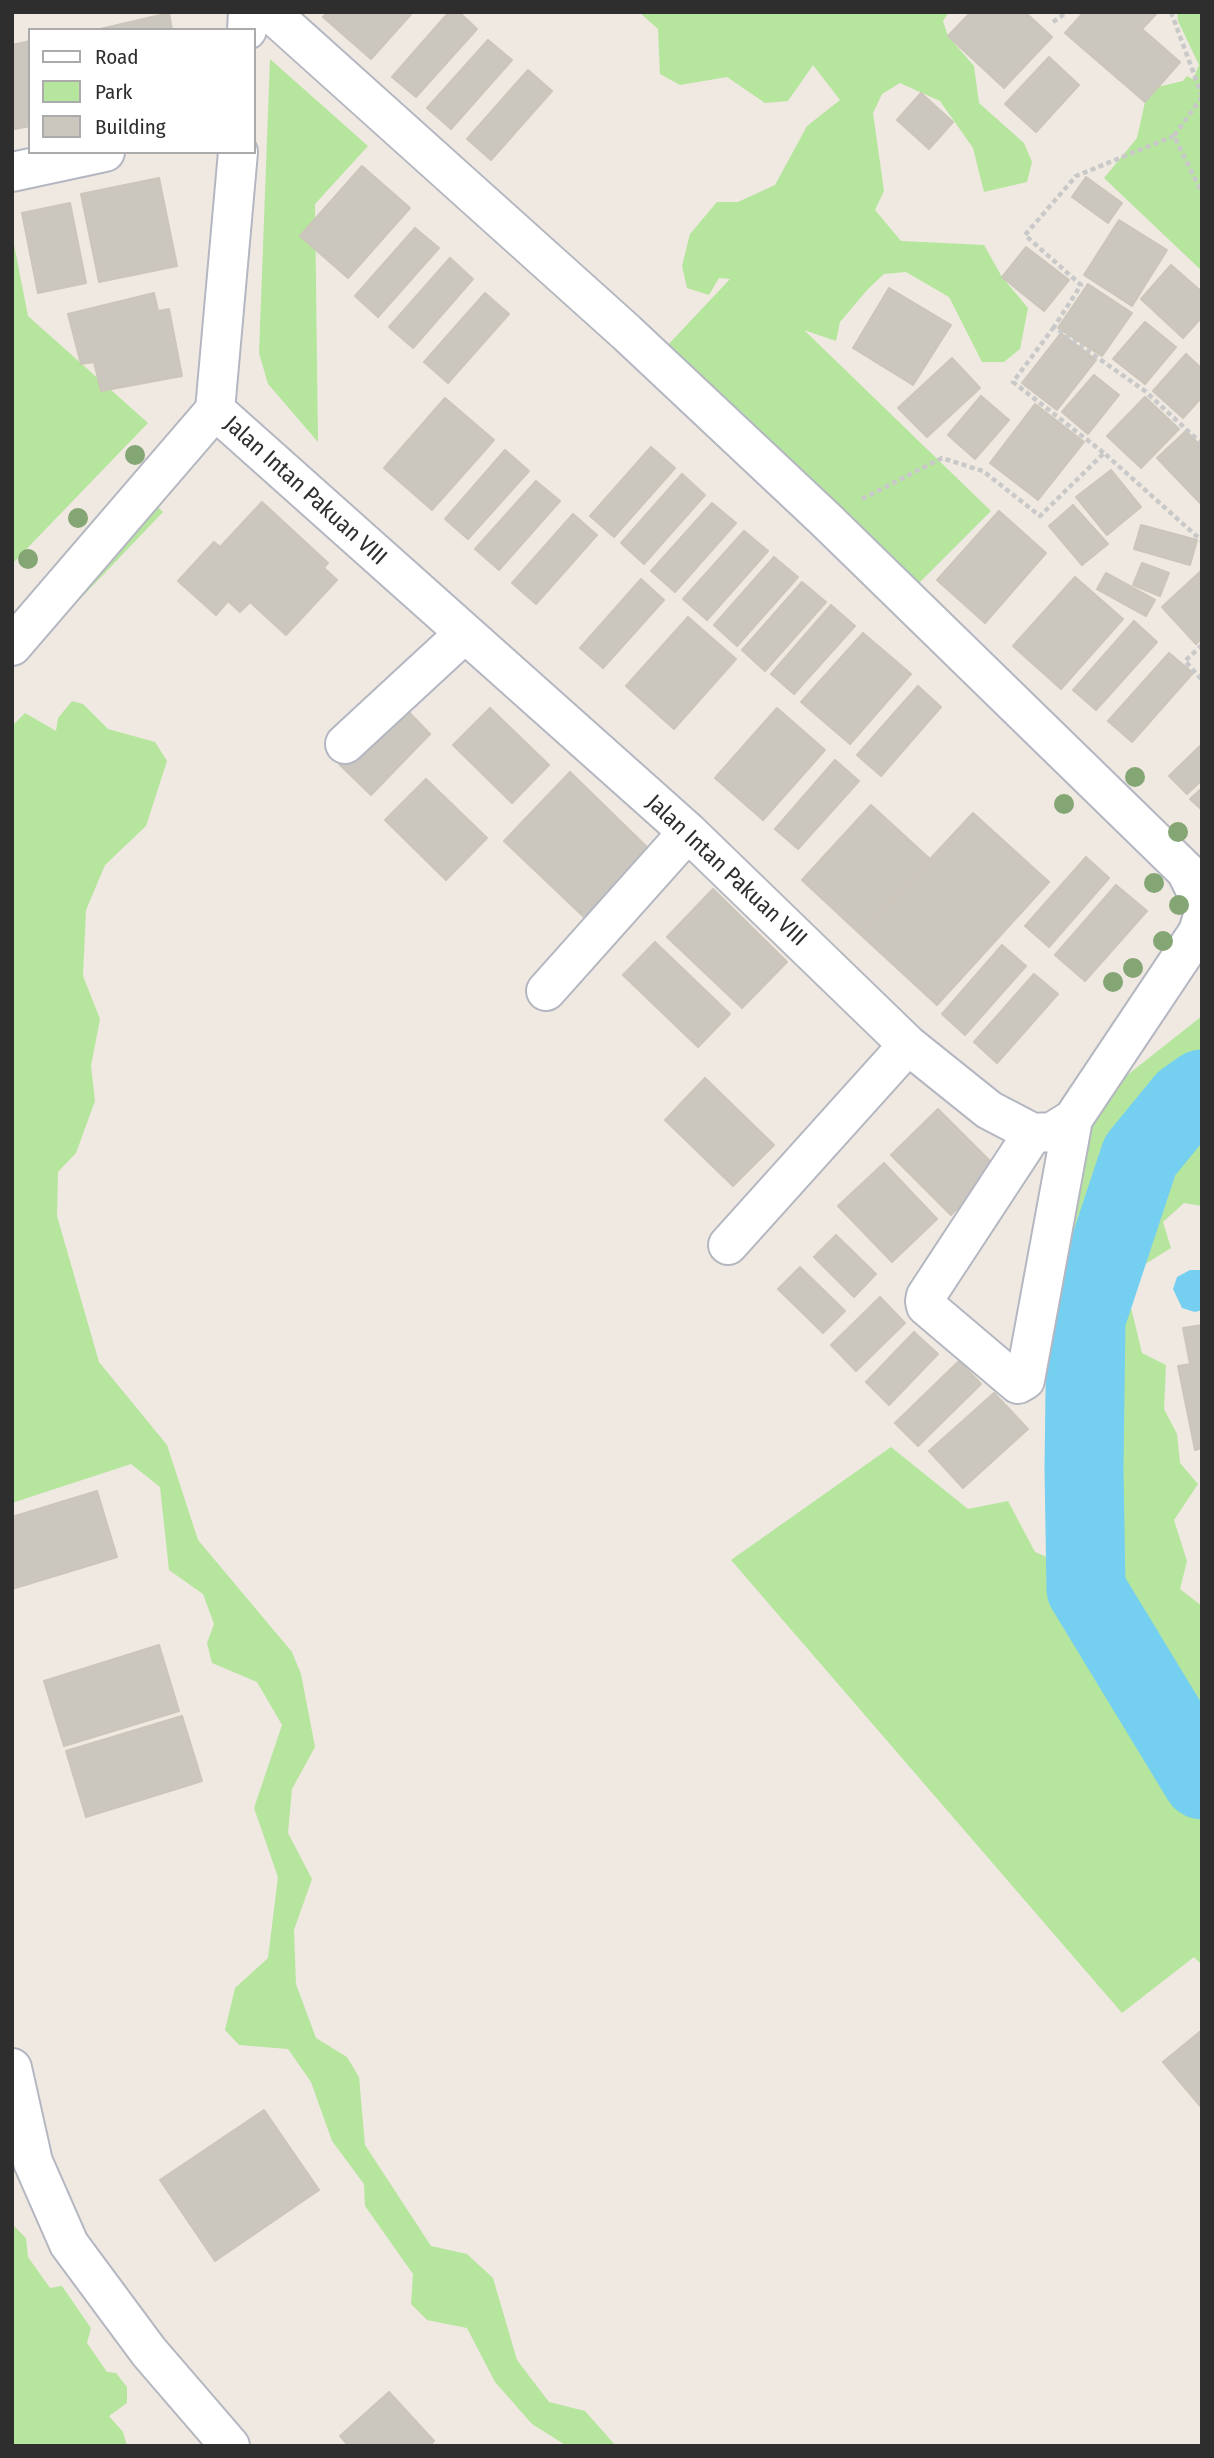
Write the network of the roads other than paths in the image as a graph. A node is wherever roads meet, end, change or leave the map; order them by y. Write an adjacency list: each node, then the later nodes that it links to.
1 (270, 12): 10 (street)
2 (96, 154): 4 (street)
3 (238, 154): 5 (street)
4 (12, 172)
5 (215, 410): 6 (street, Jalan Intan Pakuan VIII); 7 (street)
6 (464, 634): 8 (street); 9 (street, Jalan Intan Pakuan VIII)
7 (12, 646)
8 (345, 744)
9 (688, 832): 12 (street); 13 (street, Jalan Intan Pakuan VIII)
10 (1202, 903)
11 (1202, 919): 14 (street)
12 (546, 991)
13 (908, 1045): 15 (street, Jalan Intan Pakuan VIII); 16 (street)
14 (1073, 1119): 15 (street); 15 (street)
15 (1033, 1133)
16 (728, 1245)
17 (12, 2068): 18 (street)
18 (22, 2161): 19 (street)
19 (230, 2446)

